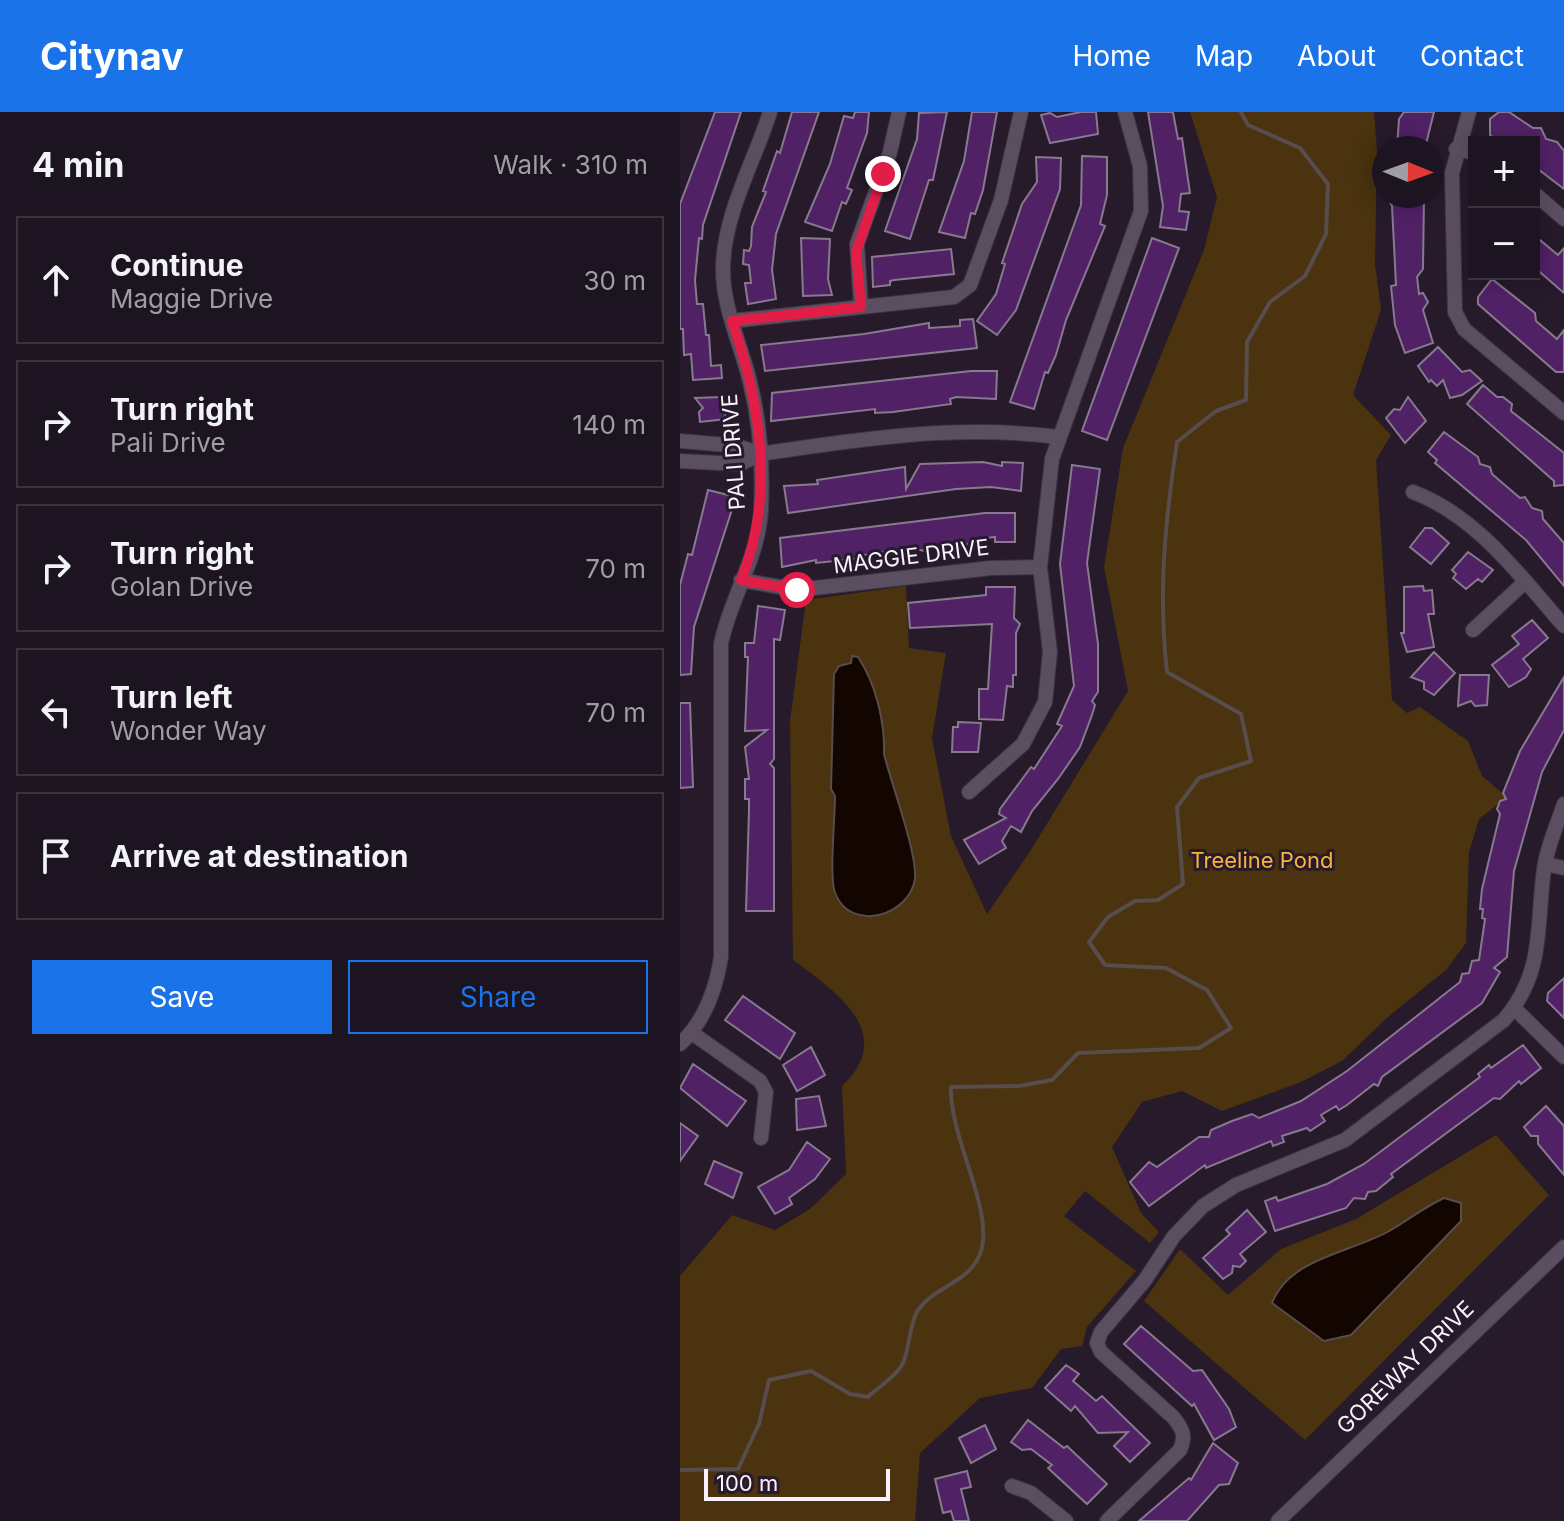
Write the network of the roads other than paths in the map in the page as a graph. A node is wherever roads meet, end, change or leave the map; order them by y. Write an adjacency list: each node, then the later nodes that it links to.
1 (770, 112): 11 (street, PALI DRIVE)
2 (899, 112): 10 (street)
3 (1021, 112): 10 (street)
4 (1125, 112): 13 (street)
5 (1469, 112): 6 (street)
6 (1456, 149): 7 (street); 12 (street)
7 (1468, 152)
8 (1540, 198): 9 (street)
9 (1564, 219)
10 (861, 307): 11 (street)
11 (732, 321): 15 (street, PALI DRIVE)
12 (1564, 413)
13 (1058, 437): 15 (street); 18 (street)
14 (680, 441): 15 (street)
15 (760, 454): 16 (street); 19 (street, PALI DRIVE)
16 (680, 461)
17 (1413, 492): 20 (street)
18 (1040, 567): 19 (street, MAGGIE DRIVE); 23 (street)
19 (741, 580): 28 (street, PALI DRIVE)
20 (1525, 582): 21 (street); 22 (street)
21 (1564, 626)
22 (1473, 630)
23 (969, 792)
24 (1564, 804): 25 (street)
25 (1545, 864): 26 (street); 27 (street)
26 (1564, 868)
27 (1514, 1008): 30 (street); 35 (street)
28 (692, 1033): 29 (street, PALI DRIVE); 31 (street)
29 (680, 1044)
30 (1564, 1057)
31 (761, 1138)
32 (1564, 1247): 36 (street, GOREWAY DRIVE)
33 (1012, 1486): 34 (street)
34 (1066, 1521)
35 (1107, 1521)
36 (1278, 1521)

